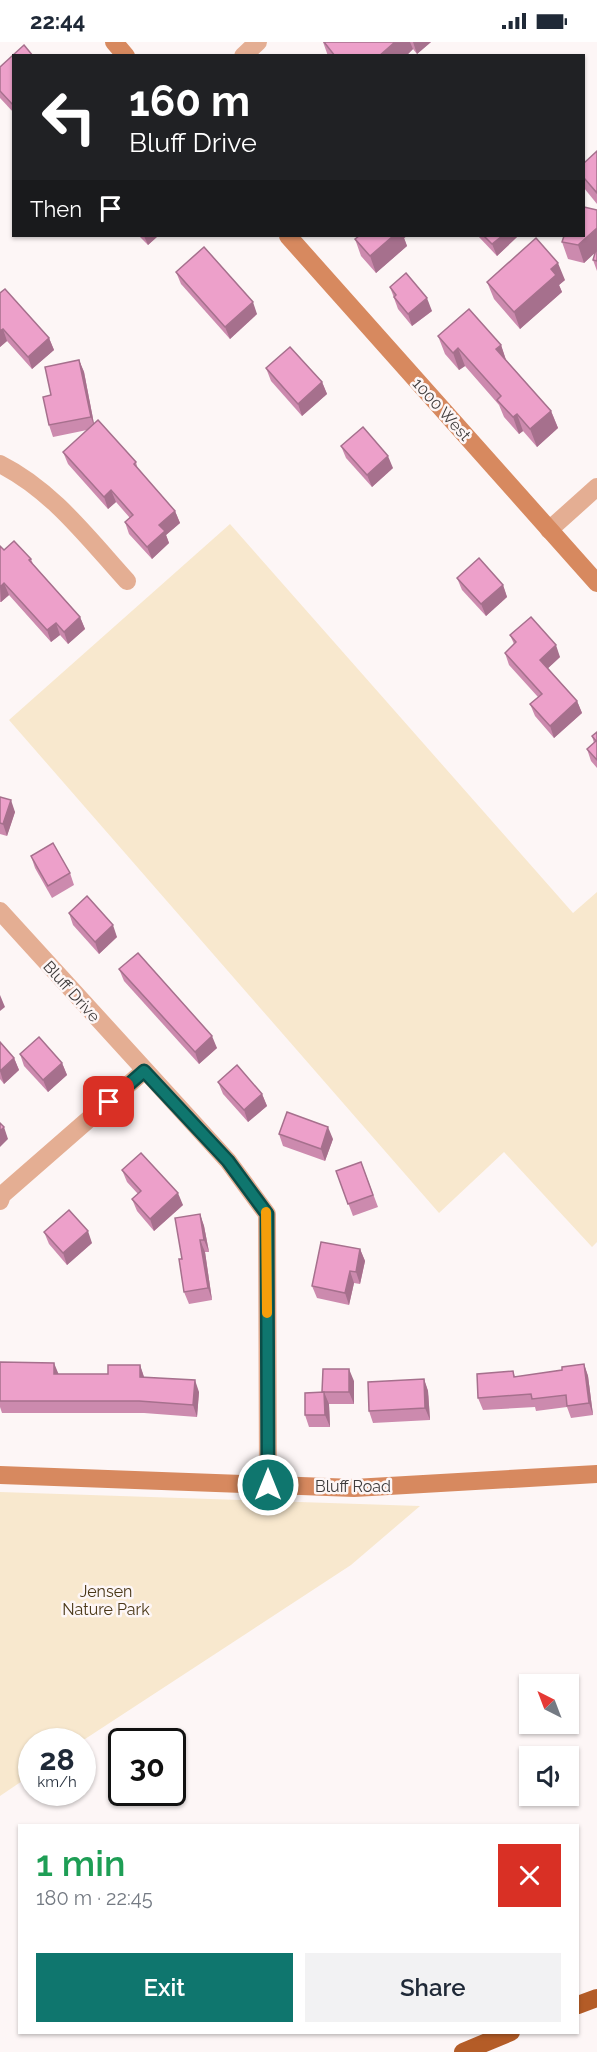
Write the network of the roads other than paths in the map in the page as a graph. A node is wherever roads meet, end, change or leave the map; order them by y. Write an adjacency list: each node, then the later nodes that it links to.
1 (114, 42): 3 (main road)
2 (258, 42): 4 (street)
3 (124, 54)
4 (245, 54)
5 (289, 237): 8 (main road, 1000 West)
6 (0, 464): 9 (street)
7 (597, 487): 8 (street)
8 (549, 530): 10 (main road, 1000 West)
9 (127, 581)
10 (597, 583)
11 (0, 911): 12 (street, Bluff Drive)
12 (144, 1071): 13 (street); 16 (street, Bluff Drive)
13 (0, 1201)
14 (597, 1474): 16 (main road, Bluff Road)
15 (0, 1475): 16 (main road, Bluff Road)
16 (268, 1485)
17 (597, 1998): 18 (highway)
18 (579, 2006)
19 (506, 2034): 20 (highway)
20 (463, 2052)

